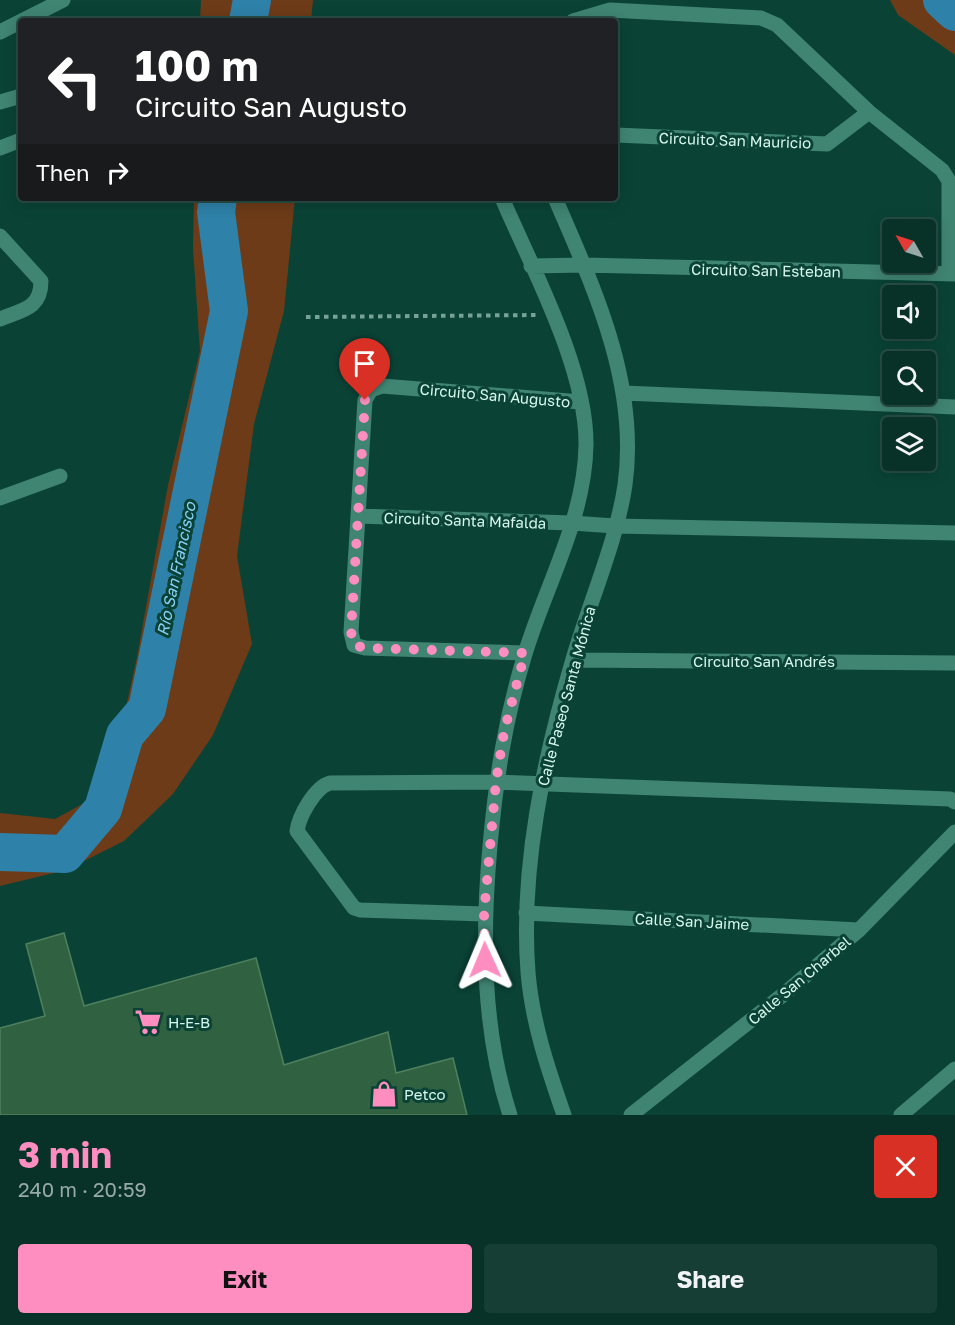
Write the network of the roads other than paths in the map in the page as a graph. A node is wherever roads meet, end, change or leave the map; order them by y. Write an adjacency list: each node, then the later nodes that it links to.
1 (63, 0): 2 (street)
2 (28, 18)
3 (583, 18): 8 (street)
4 (18, 23): 5 (street)
5 (0, 32)
6 (18, 97): 7 (street)
7 (0, 102)
8 (869, 112): 9 (street, Circuito San Mauricio); 17 (street, Circuito San Esteban)
9 (618, 135)
10 (18, 141): 11 (street)
11 (0, 148)
12 (503, 201): 15 (street)
13 (556, 201): 16 (street, Calle Paseo Santa Mónica)
14 (0, 236): 18 (street)
15 (531, 266): 16 (street, Circuito San Esteban); 20 (street)
16 (584, 266): 17 (street, Circuito San Esteban); 19 (street, Calle Paseo Santa Mónica)
17 (952, 274)
18 (0, 319)
19 (624, 393): 21 (street); 26 (street, Calle Paseo Santa Mónica)
20 (581, 402): 24 (street, Circuito San Augusto); 25 (street)
21 (955, 407)
22 (60, 476): 23 (street)
23 (0, 498)
24 (358, 516): 25 (street, Circuito Santa Mafalda); 28 (street, Circuito San Augusto)
25 (572, 523): 26 (street, Circuito Santa Mafalda); 28 (street)
26 (615, 526): 27 (street); 29 (street, Calle Paseo Santa Mónica)
27 (955, 532)
28 (525, 653): 31 (street)
29 (573, 660): 30 (street, Circuito San Andrés); 32 (street, Calle Paseo Santa Mónica)
30 (955, 663)
31 (496, 782): 32 (street); 36 (street); 36 (street)
32 (541, 783): 33 (street); 35 (street, Calle Paseo Santa Mónica)
33 (955, 802)
34 (955, 832): 37 (street, Calle San Charbel)
35 (526, 913): 37 (street, Calle San Jaime); 40 (street, Calle Paseo Santa Mónica)
36 (484, 914): 39 (street)
37 (858, 930): 41 (street, Calle San Charbel)
38 (955, 1069): 42 (street)
39 (510, 1115)
40 (564, 1115)
41 (631, 1115)
42 (901, 1115)

